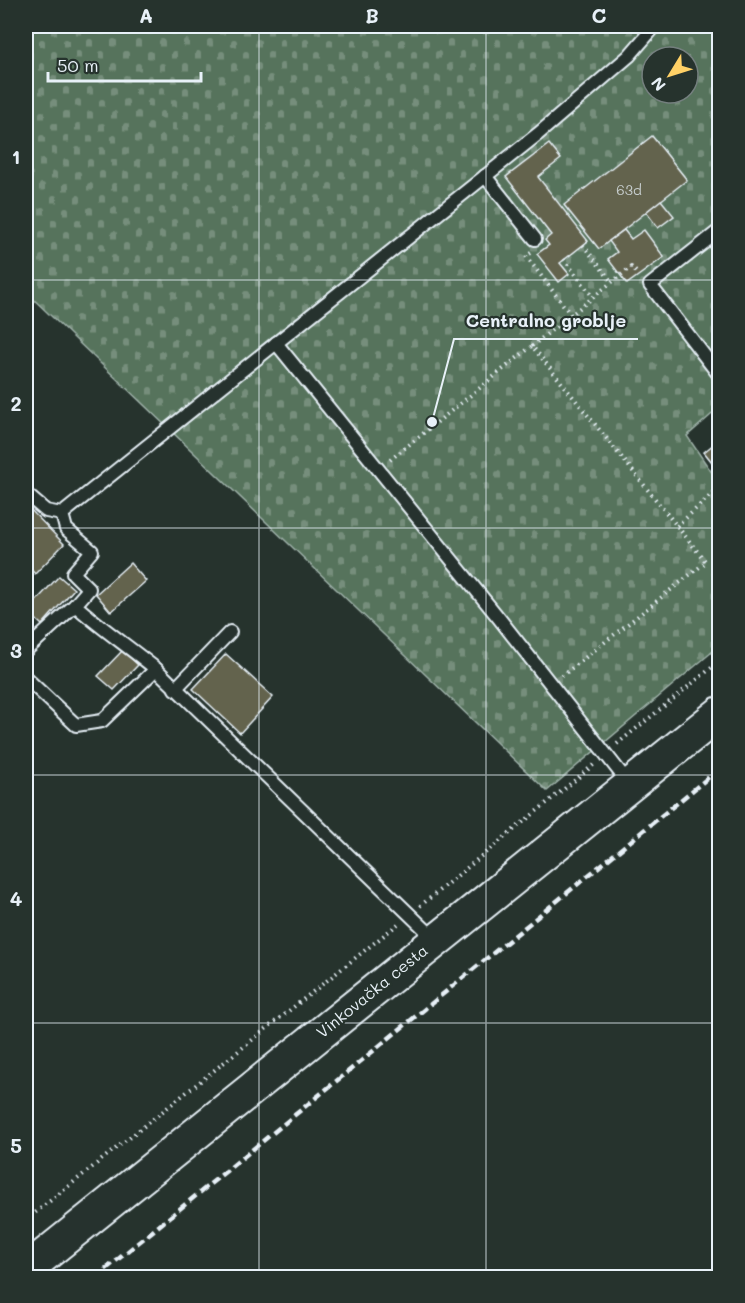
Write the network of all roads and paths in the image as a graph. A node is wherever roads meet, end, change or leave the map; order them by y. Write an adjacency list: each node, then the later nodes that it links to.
1 (655, 26): 2 (lane)
2 (485, 176): 4 (lane); 11 (lane)
3 (720, 230): 8 (lane)
4 (535, 239): 10 (path)
5 (583, 244): 7 (path)
6 (564, 260): 9 (path)
7 (612, 282): 8 (path); 9 (path)
8 (650, 285): 13 (lane)
9 (593, 297): 10 (path)
10 (571, 315): 12 (path)
11 (276, 343): 17 (lane); 25 (lane)
12 (532, 345): 14 (path); 18 (path)
13 (720, 376)
14 (385, 464)
15 (720, 487): 18 (path)
16 (26, 494): 17 (lane)
17 (62, 514): 19 (lane)
18 (677, 526): 25 (path)
19 (75, 604): 21 (lane); 23 (lane)
20 (231, 633): 26 (lane)
21 (26, 650)
22 (720, 661): 28 (path)
23 (156, 669): 24 (lane); 26 (lane)
24 (26, 678)
25 (551, 684): 28 (lane)
26 (175, 689): 30 (lane)
27 (720, 713): 29 (main road, Vinkovačka cesta)
28 (605, 753): 29 (lane); 30 (path)
29 (631, 786): 31 (main road, Vinkovačka cesta)
30 (411, 914): 31 (lane); 32 (path)
31 (435, 939): 33 (main road, Vinkovačka cesta)
32 (26, 1221)
33 (26, 1270)

